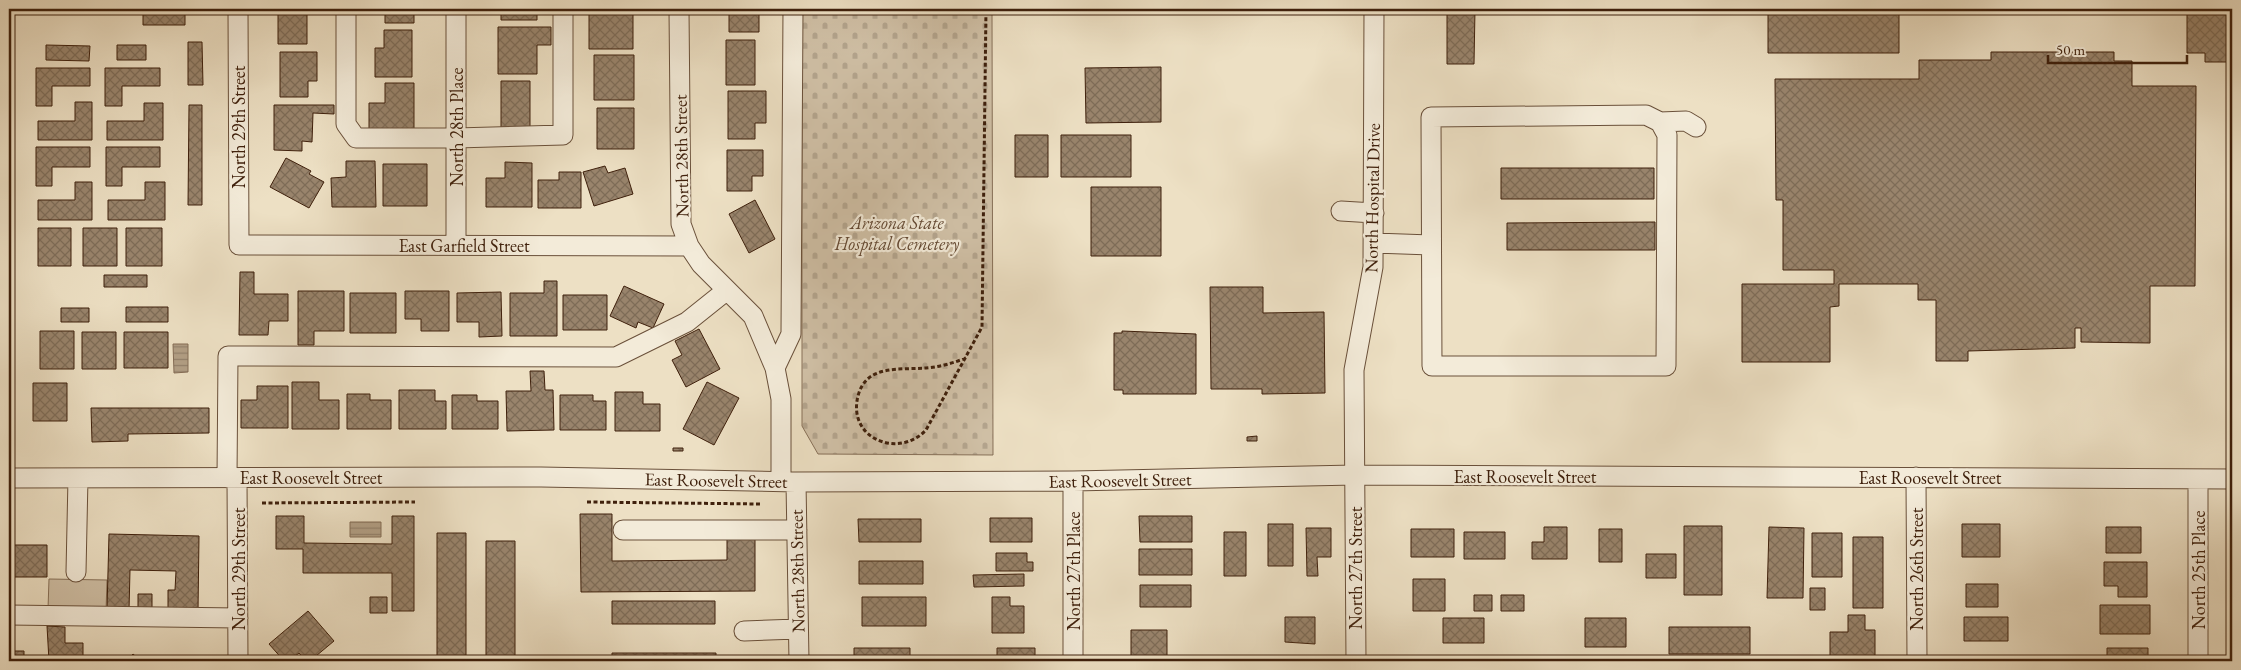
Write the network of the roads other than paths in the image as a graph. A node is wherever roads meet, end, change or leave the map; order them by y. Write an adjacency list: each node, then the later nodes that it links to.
1 (238, 9): 15 (street, North 29th Street)
2 (346, 9): 10 (street)
3 (456, 9): 10 (street, North 28th Place)
4 (562, 9): 10 (street)
5 (679, 9): 17 (street, North 28th Street)
6 (793, 9): 19 (street)
7 (1374, 9): 12 (street, North Hospital Drive)
8 (1700, 127): 9 (street)
9 (1664, 129): 14 (street); 14 (street)
10 (456, 138): 16 (street, North 28th Place)
11 (1341, 211): 12 (street)
12 (1374, 213): 13 (street, North Hospital Drive)
13 (1374, 243): 14 (street); 20 (street, North Hospital Drive)
14 (1431, 244)
15 (239, 245): 16 (street, East Garfield Street)
16 (456, 246): 17 (street, East Garfield Street)
17 (689, 246): 18 (street, North 28th Street)
18 (727, 290): 19 (street, North 28th Street); 24 (street, North 29th Street)
19 (775, 368): 28 (street, North 28th Street)
20 (1354, 476): 21 (street, East Roosevelt Street); 27 (street, East Roosevelt Street); 39 (street, North 27th Street)
21 (1916, 477): 25 (street, East Roosevelt Street); 40 (street, North 26th Street)
22 (9, 478): 23 (street, East Roosevelt Street)
23 (78, 478): 24 (street, East Roosevelt Street); 31 (street)
24 (232, 478): 28 (street, East Roosevelt Street); 33 (street, North 29th Street)
25 (2198, 479): 26 (street, East Roosevelt Street); 41 (street, North 25th Place)
26 (2232, 480)
27 (1073, 481): 28 (street, East Roosevelt Street); 38 (street, North 27th Place)
28 (788, 482): 30 (street, North 28th Street)
29 (623, 530): 30 (street)
30 (797, 530): 34 (street, North 28th Street)
31 (76, 572)
32 (9, 615): 33 (street)
33 (238, 618): 36 (street, North 29th Street)
34 (798, 629): 35 (street); 37 (street, North 28th Street)
35 (744, 631)
36 (238, 661)
37 (799, 661)
38 (1073, 661)
39 (1356, 661)
40 (1917, 661)
41 (2198, 661)

